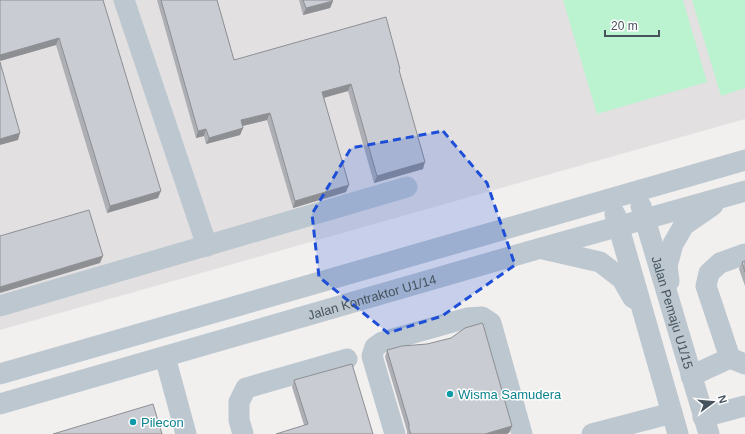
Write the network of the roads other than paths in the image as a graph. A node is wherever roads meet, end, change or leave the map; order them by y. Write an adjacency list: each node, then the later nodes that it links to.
1 (124, 0): 10 (street)
2 (745, 160): 5 (street)
3 (407, 188): 10 (street)
4 (745, 191): 6 (street, Jalan Kontraktor U1/14)
5 (637, 192): 7 (street); 8 (street, Jalan Pemaju U1/15)
6 (725, 196): 8 (street, Jalan Kontraktor U1/14); 14 (street)
7 (610, 200): 9 (street, Jalan Pemaju U1/15); 19 (street)
8 (645, 219): 9 (street, Jalan Kontraktor U1/14); 14 (street, Jalan Pemaju U1/15)
9 (619, 226): 11 (street, Jalan Kontraktor U1/14); 15 (street, Jalan Pemaju U1/15)
10 (207, 246): 13 (street)
11 (541, 248): 15 (street); 16 (street, Jalan Kontraktor U1/14)
12 (745, 254): 18 (street)
13 (0, 306)
14 (672, 310): 20 (street, Jalan Pemaju U1/15)
15 (645, 318): 23 (street, Jalan Pemaju U1/15)
16 (165, 357): 21 (street, Jalan Kontraktor U1/14); 25 (street)
17 (347, 359): 26 (street)
18 (737, 361): 20 (street)
19 (0, 374)
20 (691, 376): 24 (street, Jalan Pemaju U1/15)
21 (0, 404)
22 (744, 409): 24 (street)
23 (672, 413): 29 (street); 30 (street, Jalan Pemaju U1/15)
24 (706, 425)
25 (186, 434)
26 (243, 434)
27 (395, 434): 28 (street)
28 (522, 434)
29 (592, 434)
30 (678, 434)

